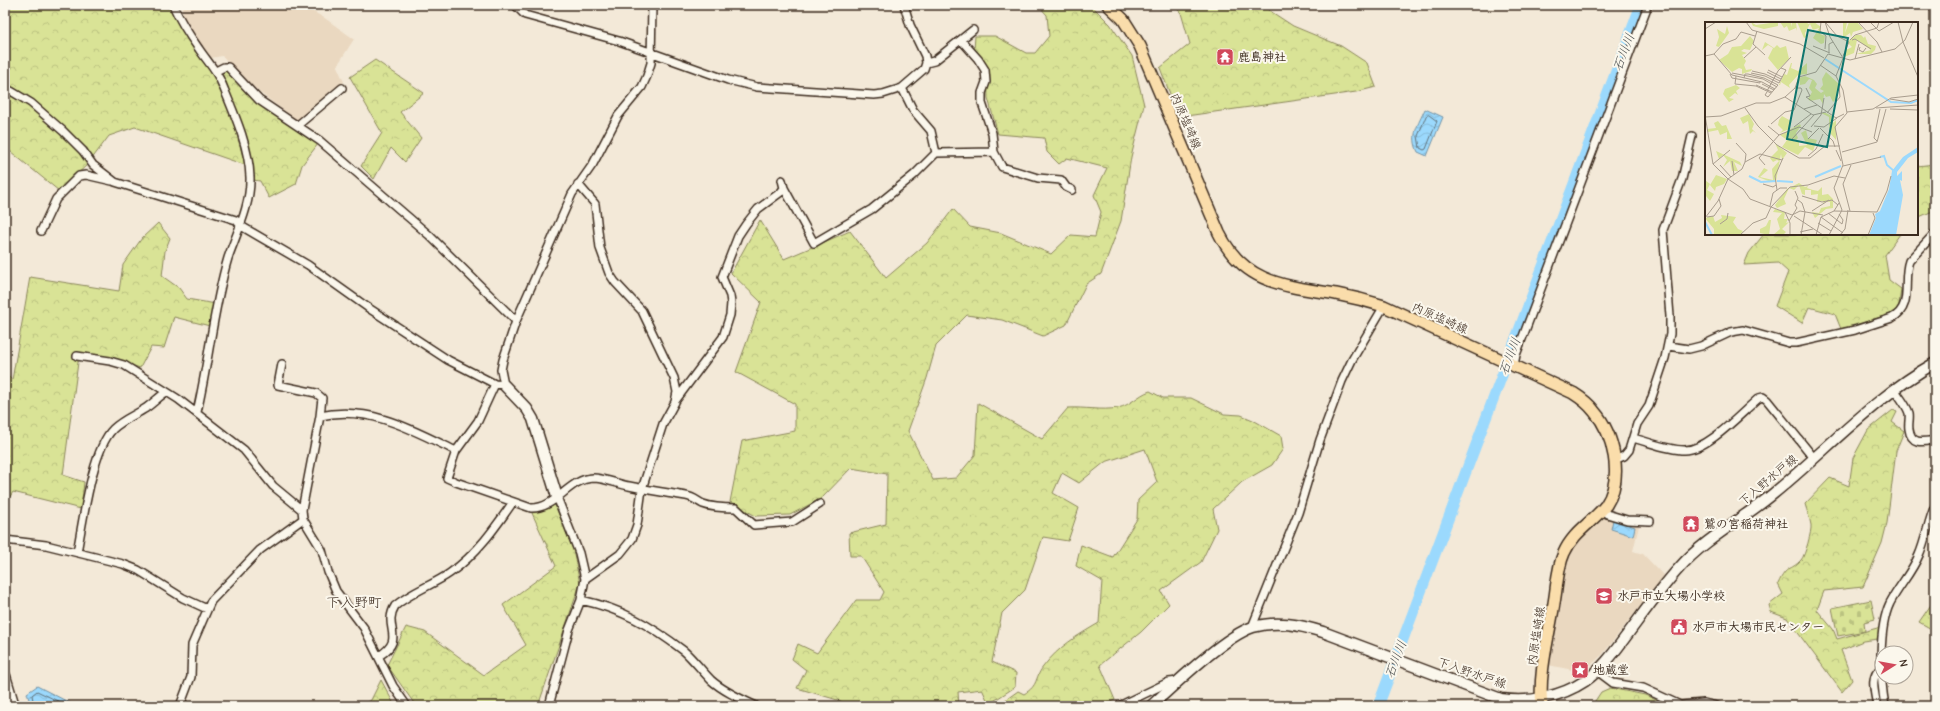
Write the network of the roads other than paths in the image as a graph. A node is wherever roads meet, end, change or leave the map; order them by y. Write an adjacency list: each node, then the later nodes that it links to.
1 (173, 5): 11 (street)
2 (515, 5): 9 (street)
3 (652, 5): 9 (street)
4 (904, 5): 10 (street)
5 (1108, 5): 27 (main road, 内原塩崎線)
6 (1648, 5): 31 (street)
7 (973, 30): 8 (street)
8 (961, 40): 10 (street); 17 (street)
9 (652, 52): 13 (street); 21 (street)
10 (926, 63): 13 (street)
11 (216, 71): 15 (street); 24 (street)
12 (342, 88): 15 (street)
13 (902, 88): 18 (street)
14 (11, 91): 20 (street)
15 (298, 125): 28 (street)
16 (1692, 136): 29 (street)
17 (994, 152): 18 (street); 23 (street)
18 (936, 153): 22 (street)
19 (782, 180): 22 (street)
20 (115, 182): 24 (street); 25 (street)
21 (578, 184): 28 (street); 37 (street)
22 (784, 188): 37 (street)
23 (1072, 190)
24 (241, 226): 34 (street); 38 (street)
25 (41, 231)
26 (1935, 233): 29 (street)
27 (1384, 306): 31 (main road, 内原塩崎線); 59 (street)
28 (516, 321): 34 (street)
29 (1668, 346): 40 (street)
30 (77, 356): 36 (street)
31 (1509, 363): 44 (main road, 内原塩崎線)
32 (1935, 363): 35 (main road, 下入野水戸線)
33 (282, 364): 39 (street)
34 (499, 384): 42 (street); 46 (main road)
35 (1894, 389): 41 (street); 43 (main road, 下入野水戸線)
36 (166, 392): 38 (street); 55 (street)
37 (675, 402): 45 (street)
38 (197, 412): 51 (street)
39 (320, 416): 42 (street); 51 (street)
40 (1633, 438): 43 (street); 44 (street)
41 (1935, 440)
42 (456, 451): 47 (street)
43 (1814, 458): 62 (main road, 下入野水戸線)
44 (1614, 460): 50 (main road, 内原塩崎線)
45 (642, 489): 46 (street); 48 (street); 56 (street)
46 (557, 497): 47 (street); 56 (street)
47 (513, 502): 61 (street)
48 (820, 504)
49 (1935, 506): 60 (street)
50 (1602, 509): 53 (street); 67 (main road, 内原塩崎線)
51 (302, 510): 52 (street)
52 (303, 519): 58 (street); 61 (street)
53 (1650, 521)
54 (5, 540): 55 (street)
55 (77, 552): 58 (street)
56 (585, 579): 57 (street)
57 (581, 600): 71 (street); 72 (street)
58 (207, 609): 69 (street)
59 (1252, 627): 65 (main road, 下入野水戸線); 67 (main road, 下入野水戸線)
60 (1882, 645)
61 (379, 656): 70 (street)
62 (1597, 671): 67 (main road, 下入野水戸線); 75 (street)
63 (1874, 675): 76 (street)
64 (5, 676): 68 (main road)
65 (1179, 681): 73 (street); 74 (main road, 下入野水戸線)
66 (1883, 685): 77 (street)
67 (1542, 702)
68 (14, 706)
69 (180, 706)
70 (407, 706)
71 (549, 706)
72 (756, 706)
73 (1119, 706)
74 (1151, 706)
75 (1717, 706)
76 (1876, 706)
77 (1885, 706)

